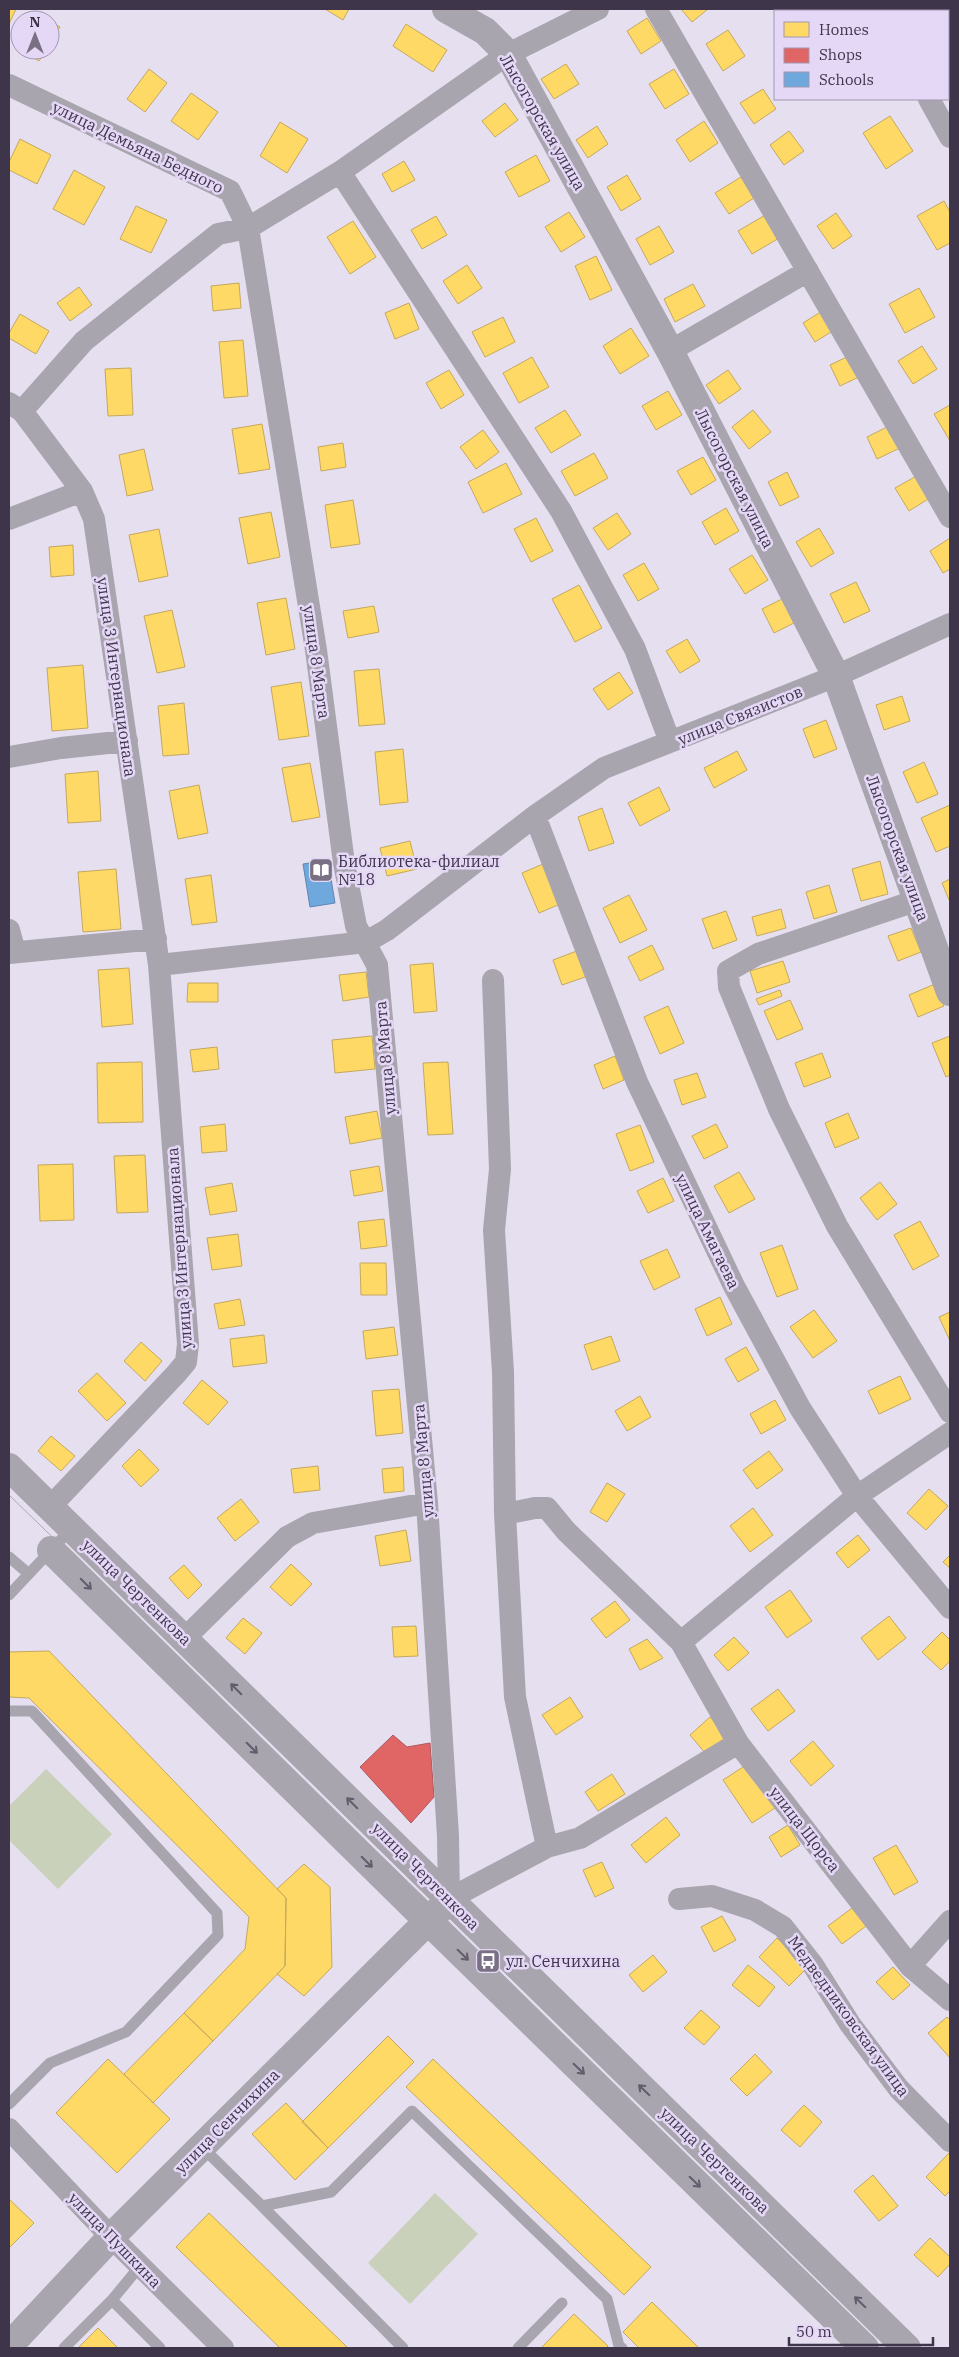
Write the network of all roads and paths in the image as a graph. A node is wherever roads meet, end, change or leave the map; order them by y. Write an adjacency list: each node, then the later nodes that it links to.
1 (446, 9): 4 (street, Лысогорская улица)
2 (598, 9): 4 (street)
3 (656, 9): 10 (street)
4 (508, 54): 8 (street); 11 (street, Лысогорская улица)
5 (9, 85): 9 (street, улица Демьяна Бедного)
6 (930, 100): 7 (street)
7 (950, 137)
8 (340, 172): 9 (street); 19 (street)
9 (248, 228): 12 (street); 25 (street, улица 8 Марта)
10 (808, 271): 11 (street); 14 (street)
11 (670, 351): 17 (street, Лысогорская улица)
12 (15, 407): 13 (street, улица 3 Интернационала)
13 (82, 491): 15 (street); 18 (street, улица 3 Интернационала)
14 (950, 517)
15 (9, 519)
16 (950, 624): 17 (street, улица Связистов)
17 (836, 676): 19 (street, улица Связистов); 22 (street, Лысогорская улица)
18 (127, 741): 20 (street); 24 (street, улица 3 Интернационала)
19 (670, 742): 21 (street, улица Связистов)
20 (9, 757)
21 (535, 816): 25 (street, улица Связистов); 33 (street, улица Амагаева)
22 (918, 900): 29 (street, Лысогорская улица); 30 (street)
23 (9, 930): 26 (street)
24 (156, 939): 26 (street); 27 (street, улица 3 Интернационала)
25 (366, 942): 27 (street); 34 (street, улица 8 Марта)
26 (12, 953)
27 (159, 965): 35 (street, улица 3 Интернационала)
28 (493, 980): 36 (street)
29 (950, 992)
30 (950, 1412)
31 (950, 1433): 33 (street)
32 (9, 1467): 35 (street, улица Чертенкова)
33 (857, 1496): 42 (street, улица Амагаева); 44 (street)
34 (427, 1503): 43 (street); 48 (street, улица 8 Марта)
35 (49, 1508): 37 (street, улица Чертенкова)
36 (504, 1514): 44 (street, улица Щорса); 47 (street)
37 (71, 1529): 38 (lane); 43 (street, улица Чертенкова)
38 (52, 1550): 40 (lane); 50 (street, улица Чертенкова, one-way to 50)
39 (9, 1558): 40 (lane)
40 (29, 1574): 41 (lane)
41 (9, 1595)
42 (950, 1608)
43 (185, 1638): 48 (street, улица Чертенкова, one-way to 43)
44 (680, 1642): 46 (street, улица Щорса)
45 (9, 1711): 54 (lane)
46 (738, 1743): 47 (street); 52 (street, улица Щорса)
47 (547, 1847): 48 (street)
48 (449, 1899): 50 (street, улица Сенчихина); 71 (street, улица Чертенкова, one-way to 48)
49 (679, 1899): 56 (street, Медведниковская улица)
50 (428, 1921): 57 (street, улица Сенчихина); 70 (street, улица Чертенкова, one-way to 70)
51 (950, 1921): 52 (street)
52 (910, 1966): 53 (street, улица Щорса)
53 (950, 2000)
54 (9, 2104)
55 (9, 2129): 59 (street, улица Пушкина)
56 (950, 2141)
57 (202, 2147): 58 (lane); 59 (street, улица Сенчихина)
58 (262, 2206): 67 (lane); 69 (lane)
59 (111, 2237): 60 (street, улица Пушкина); 63 (street, улица Сенчихина)
60 (140, 2266): 61 (lane); 66 (street, улица Пушкина)
61 (112, 2300): 64 (lane); 65 (lane)
62 (562, 2303): 68 (lane)
63 (9, 2346)
64 (64, 2348)
65 (160, 2348)
66 (223, 2348)
67 (403, 2348)
68 (518, 2348)
69 (622, 2348)
70 (865, 2348)
71 (907, 2348)

